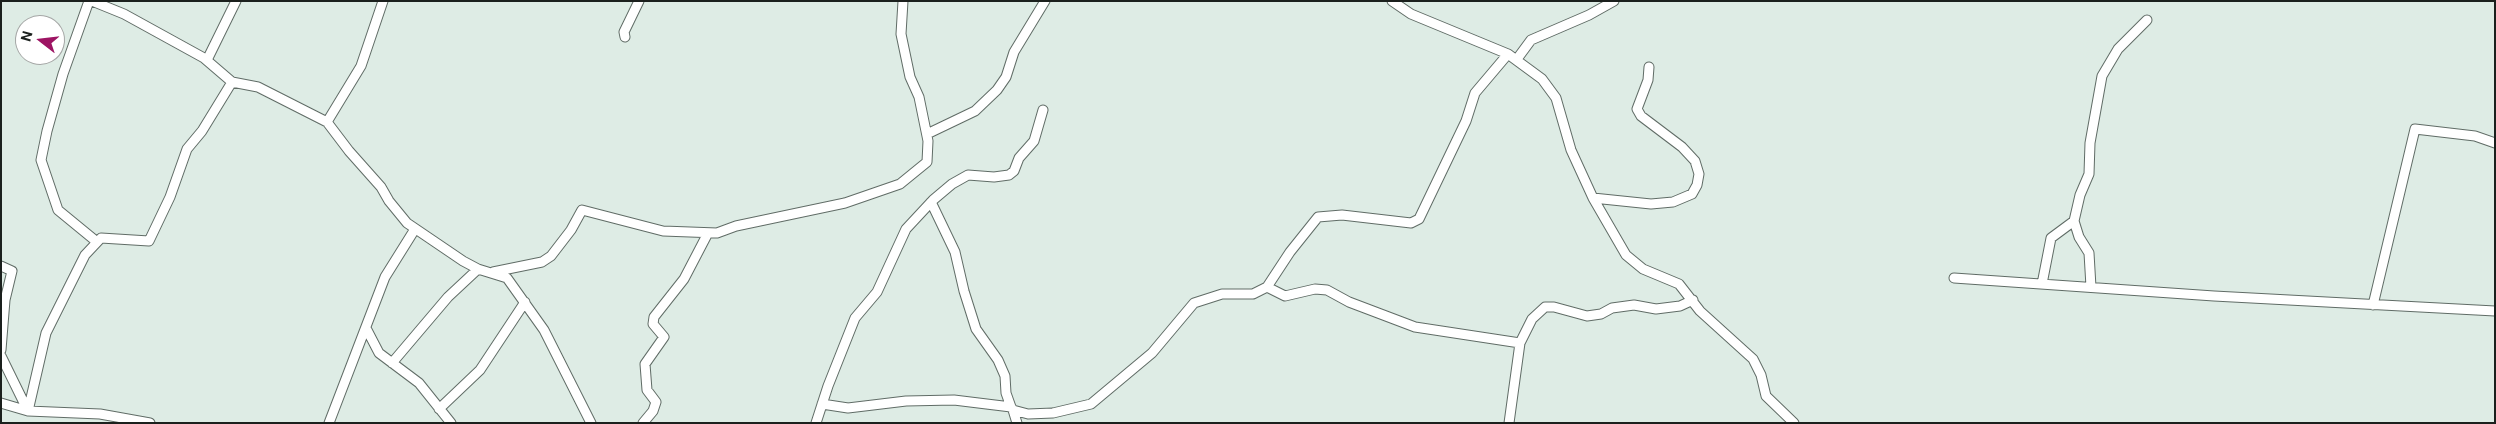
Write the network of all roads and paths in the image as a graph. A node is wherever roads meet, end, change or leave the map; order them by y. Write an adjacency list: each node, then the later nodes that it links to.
1 (91, 1): 13 (street); 25 (street)
2 (236, 1): 13 (street)
3 (383, 1): 17 (street)
4 (638, 1): 10 (street)
5 (903, 1): 18 (street)
6 (1045, 1): 18 (street)
7 (1392, 1): 11 (street)
8 (1614, 1): 12 (street)
9 (2147, 20): 22 (street)
10 (625, 37)
11 (1508, 54): 12 (street); 31 (street)
12 (1517, 59): 20 (street)
13 (207, 60): 15 (street)
14 (1649, 67): 20 (street)
15 (232, 82): 17 (street); 25 (street)
16 (1043, 110): 21 (street)
17 (327, 122): 23 (street)
18 (927, 134): 24 (street)
19 (2495, 143): 35 (street)
20 (1593, 198): 33 (street)
21 (931, 202): 43 (street); 44 (street)
22 (2074, 221): 30 (street); 32 (street)
23 (415, 229): 27 (street); 37 (street)
24 (708, 233): 28 (street); 51 (street)
25 (97, 242): 46 (street)
26 (1, 266): 39 (street)
27 (478, 269): 28 (street); 41 (street)
28 (493, 272): 34 (street)
29 (1954, 278): 30 (street)
30 (2042, 284): 32 (street)
31 (1268, 287): 38 (street); 44 (street)
32 (2090, 287): 35 (street)
33 (1693, 300): 38 (street); 55 (street)
34 (525, 302): 45 (street); 50 (street)
35 (2373, 305): 36 (street)
36 (2495, 312)
37 (366, 328): 41 (street); 48 (street)
38 (1520, 343): 54 (street)
39 (1, 350)
40 (1, 356): 46 (street)
41 (392, 363): 45 (street)
42 (1, 403): 46 (street)
43 (822, 404): 44 (street); 52 (street)
44 (1012, 408): 53 (street)
45 (439, 409): 49 (street)
46 (28, 410): 47 (street)
47 (150, 423)
48 (329, 423)
49 (451, 423)
50 (591, 423)
51 (643, 423)
52 (816, 423)
53 (1017, 423)
54 (1509, 423)
55 (1794, 423)

